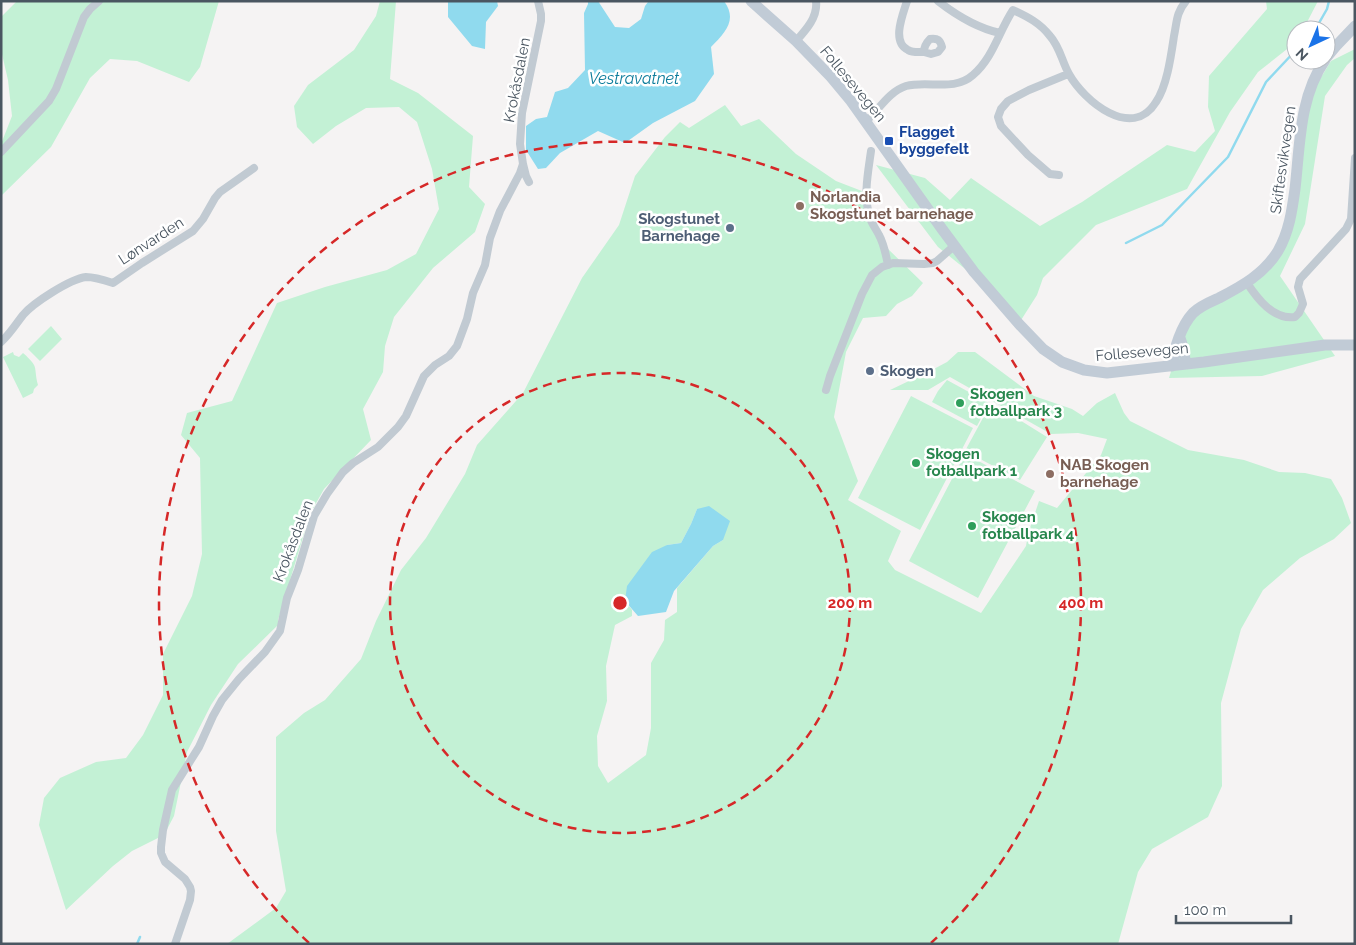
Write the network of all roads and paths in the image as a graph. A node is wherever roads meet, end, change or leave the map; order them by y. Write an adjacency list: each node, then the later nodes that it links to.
1 (99, 1): 17 (street)
2 (538, 1): 19 (street, Krokåsdalen)
3 (751, 1): 10 (main road, Follesevegen)
4 (816, 1): 10 (street)
5 (908, 1): 12 (street)
6 (938, 1): 9 (street)
7 (1186, 1): 14 (street)
8 (1355, 26): 11 (main road, Skiftesvikvegen)
9 (1000, 33): 14 (street); 15 (street)
10 (796, 41): 15 (main road, Follesevegen)
11 (1336, 46)
12 (924, 52)
13 (1319, 70): 25 (main road, Skiftesvikvegen)
14 (1068, 74): 21 (street)
15 (866, 121): 23 (main road, Follesevegen)
16 (871, 151): 24 (street)
17 (1, 152)
18 (1355, 158): 25 (street)
19 (522, 164): 22 (street, Krokåsdalen); 32 (street, Krokåsdalen)
20 (254, 168): 27 (street, Lønvarden)
21 (1059, 175)
22 (530, 182)
23 (954, 246): 24 (street); 30 (main road, Follesevegen)
24 (888, 265): 31 (street)
25 (1247, 283): 26 (main road, Skiftesvikvegen)
26 (1180, 338): 29 (main road); 30 (main road, Skiftesvikvegen)
27 (1, 342)
28 (1355, 345): 29 (main road, Follesevegen)
29 (1186, 364): 30 (main road, Follesevegen)
30 (1172, 366)
31 (826, 390)
32 (175, 944)

